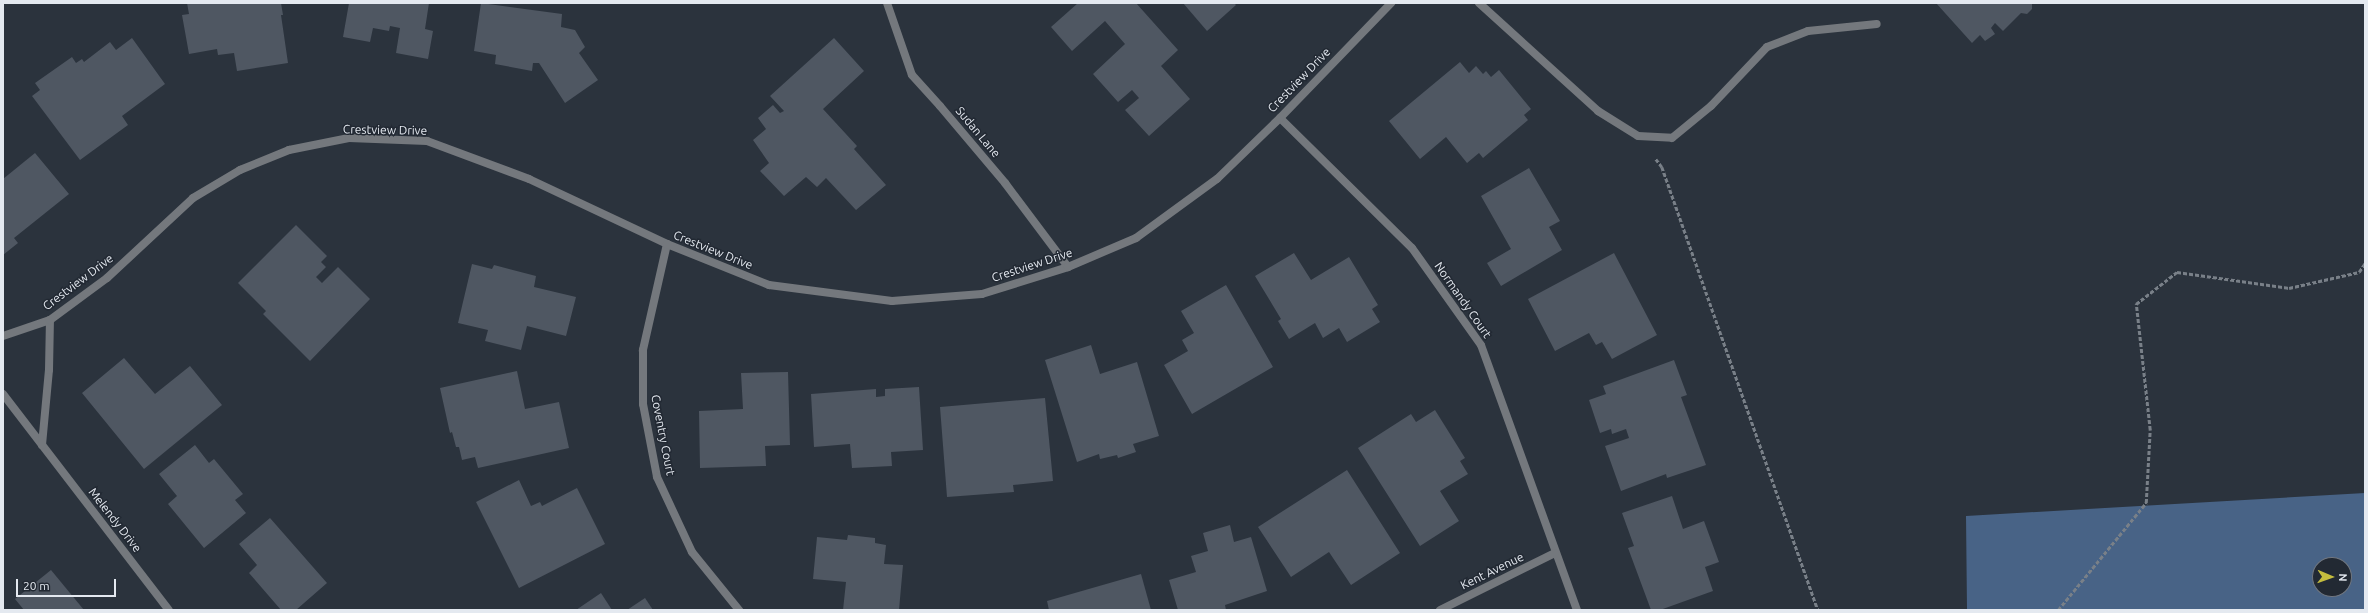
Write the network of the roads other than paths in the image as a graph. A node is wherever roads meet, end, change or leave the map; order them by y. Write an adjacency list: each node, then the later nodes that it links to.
1 (887, 3): 7 (street, Sudan Lane)
2 (1391, 3): 5 (street, Crestview Drive)
3 (1480, 3): 4 (street)
4 (1877, 24)
5 (1280, 118): 7 (street, Crestview Drive); 12 (street, Normandy Court)
6 (667, 244): 7 (street, Crestview Drive); 8 (street, Crestview Drive); 14 (street, Coventry Court)
7 (1068, 267)
8 (50, 320): 9 (street, Crestview Drive); 11 (street)
9 (3, 336)
10 (3, 394): 11 (street, Melendy Drive)
11 (42, 445): 13 (street, Melendy Drive)
12 (1555, 553): 15 (street, Kent Avenue); 16 (street, Normandy Court)
13 (169, 610)
14 (739, 610)
15 (1440, 610)
16 (1577, 610)

